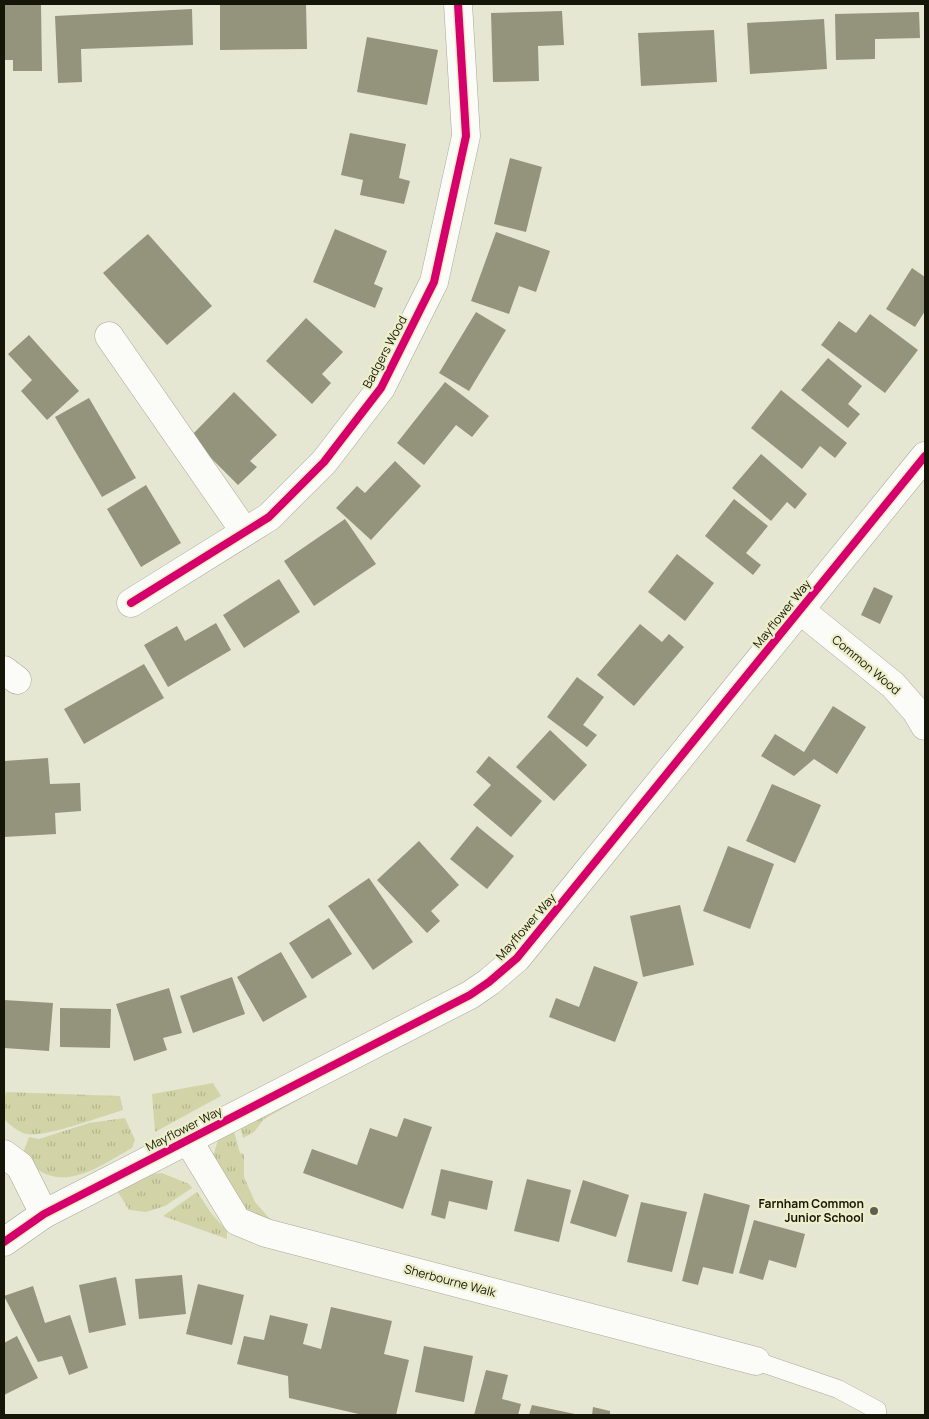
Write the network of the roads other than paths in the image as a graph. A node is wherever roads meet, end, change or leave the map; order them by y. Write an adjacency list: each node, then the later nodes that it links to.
1 (458, 4): 4 (street, Badgers Wood)
2 (109, 336): 4 (street)
3 (925, 456): 6 (street, Mayflower Way)
4 (245, 532): 5 (street, Badgers Wood)
5 (131, 603)
6 (800, 610): 7 (street, Common Wood); 8 (street, Mayflower Way)
7 (925, 726)
8 (188, 1140): 10 (street, Mayflower Way); 12 (street, Sherbourne Walk)
9 (4, 1154): 10 (street)
10 (44, 1214): 11 (street, Mayflower Way)
11 (4, 1242)
12 (756, 1361): 13 (lane)
13 (877, 1415)

